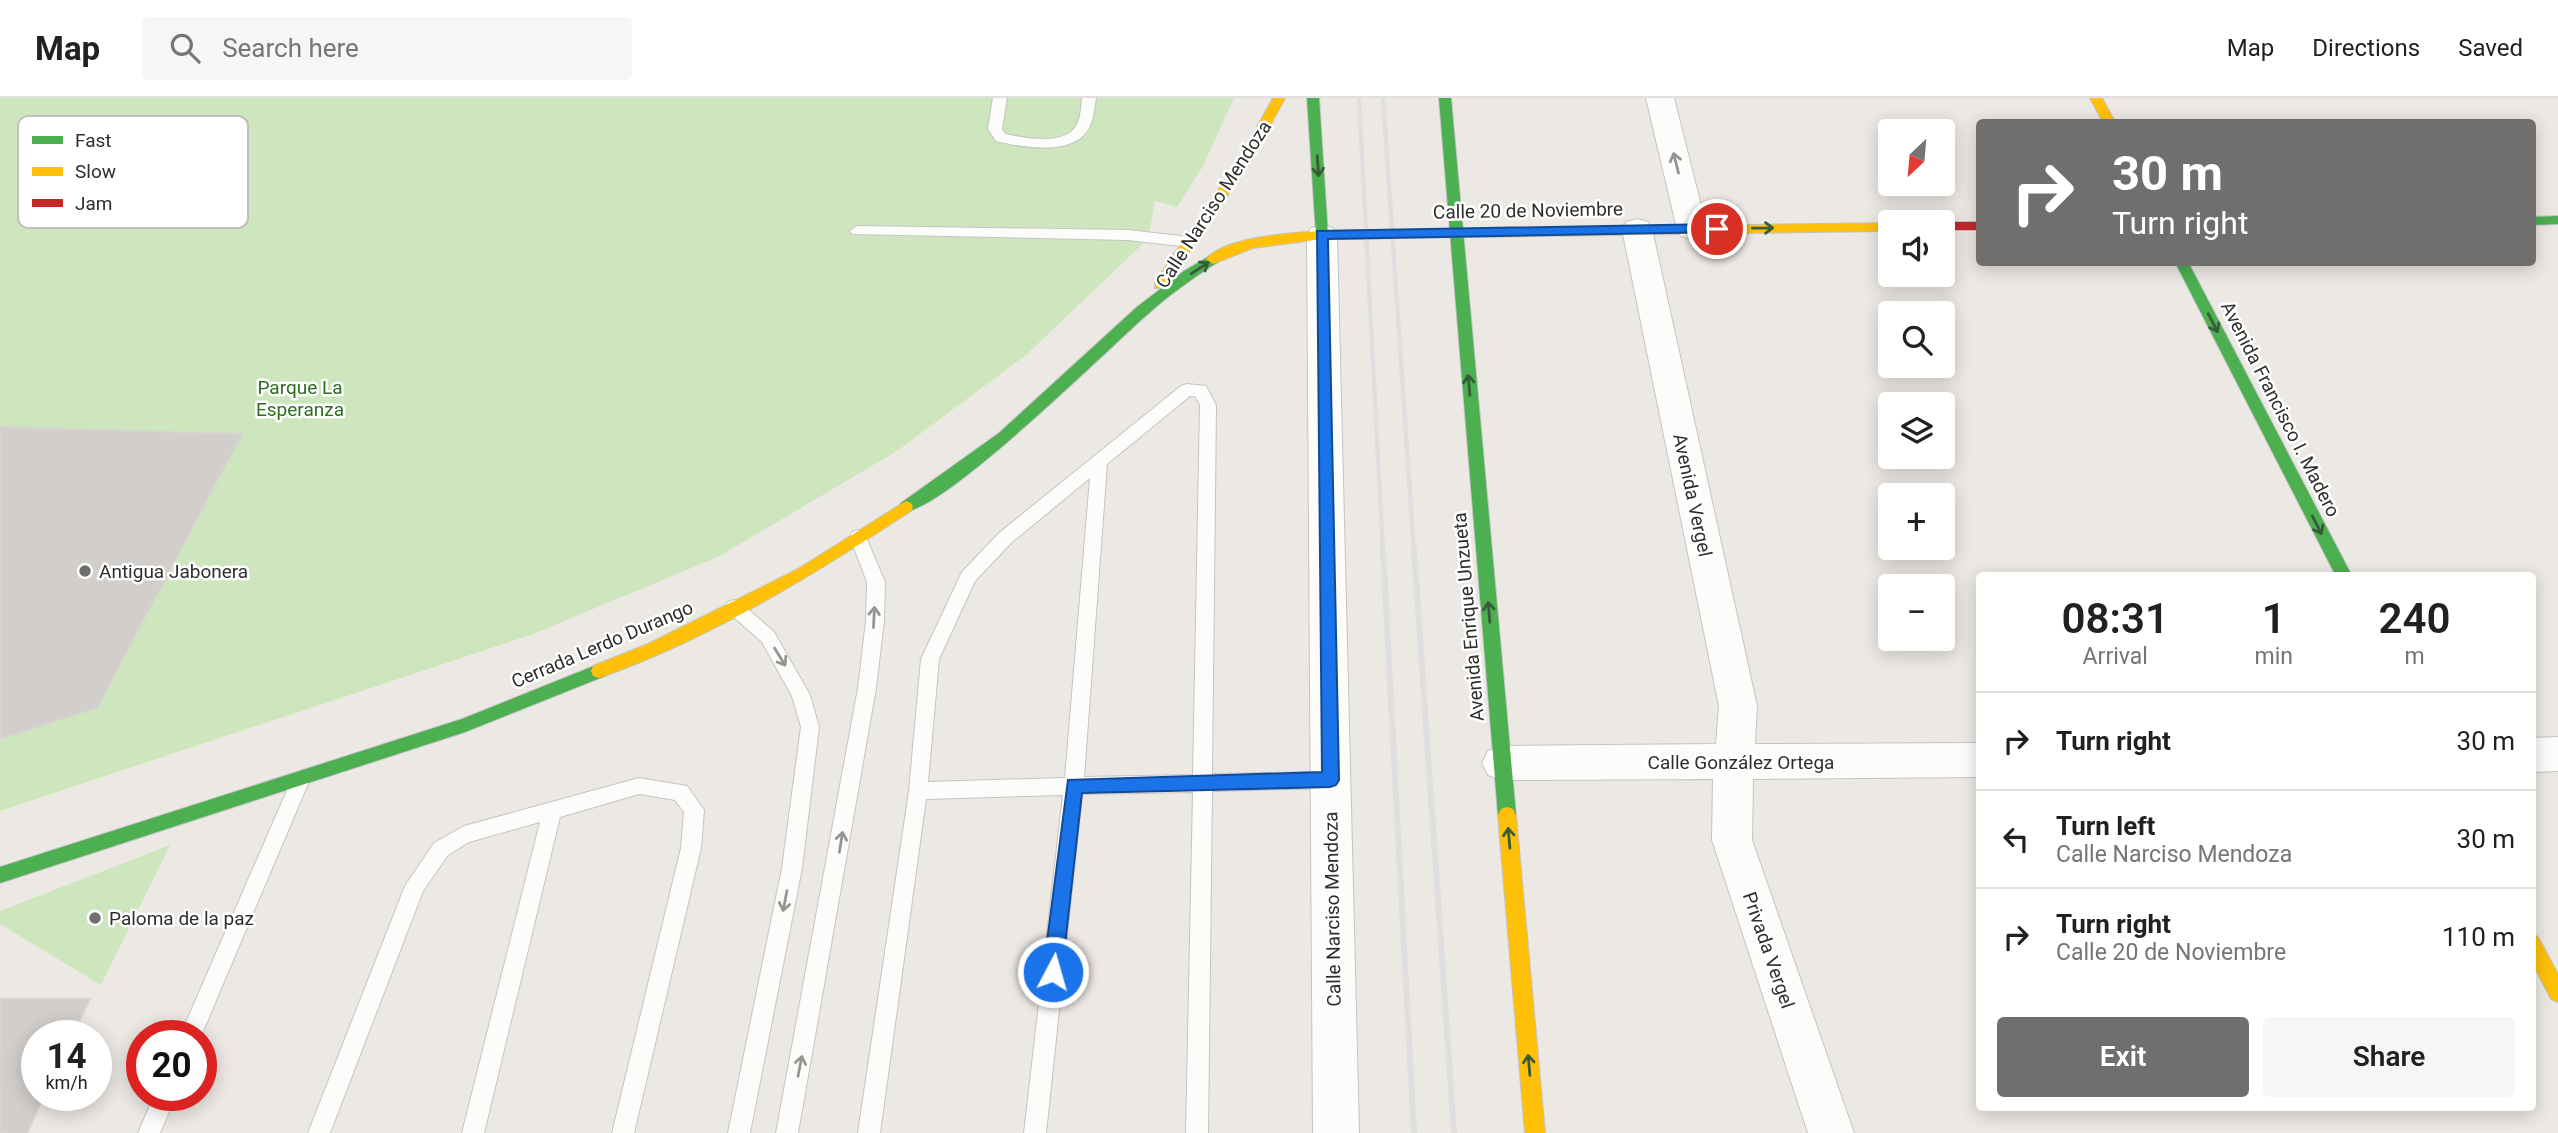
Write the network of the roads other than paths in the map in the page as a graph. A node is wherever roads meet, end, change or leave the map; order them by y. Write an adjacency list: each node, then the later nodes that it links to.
1 (1000, 98): 2 (lane)
2 (1089, 98)
3 (1279, 98): 19 (main road, Calle Narciso Mendoza)
4 (1313, 98): 18 (main road, Calle Narciso Mendoza, one-way to 18)
5 (1445, 98): 17 (main road, Avenida Enrique Unzueta)
6 (1660, 98): 15 (street, one-way to 6)
7 (2096, 98): 8 (main road)
8 (2107, 119)
9 (2536, 220): 10 (main road)
10 (2558, 220)
11 (1955, 226): 12 (main road)
12 (1976, 226)
13 (1878, 227): 15 (main road, Calle 20 de Noviembre, one-way to 13)
14 (1637, 229): 15 (main road, Calle 20 de Noviembre); 17 (main road, Calle 20 de Noviembre); 29 (street, Avenida Vergel)
15 (1692, 229)
16 (857, 231): 19 (lane)
17 (1456, 232): 18 (main road, Calle 20 de Noviembre); 30 (main road, Avenida Enrique Unzueta, one-way to 17)
18 (1322, 234): 21 (main road, Calle 20 de Noviembre, one-way to 18); 32 (street, Calle Narciso Mendoza)
19 (1189, 242): 21 (main road, Calle Narciso Mendoza)
20 (2184, 266): 24 (main road, Avenida Francisco I. Madero, one-way to 24)
21 (1144, 308): 23 (main road, Cerrada Lerdo Durango)
22 (1098, 462): 33 (lane); 34 (lane); 35 (lane)
23 (858, 537): 25 (main road, Cerrada Lerdo Durango); 47 (lane, one-way to 23)
24 (2341, 572)
25 (734, 607): 31 (main road, Cerrada Lerdo Durango); 46 (lane, one-way to 46)
26 (2558, 754): 27 (street)
27 (2536, 755)
28 (1976, 760): 29 (street, Calle González Ortega)
29 (1733, 762): 30 (street, Calle González Ortega); 53 (street, Privada Vergel)
30 (1502, 763): 52 (main road, Avenida Enrique Unzueta, one-way to 30)
31 (301, 778): 37 (main road, Cerrada Lerdo Durango); 40 (lane)
32 (1330, 780): 33 (lane); 51 (street, Calle Narciso Mendoza)
33 (1203, 783): 34 (lane); 50 (lane)
34 (1074, 785): 35 (lane); 49 (lane)
35 (918, 791): 48 (lane)
36 (552, 812): 43 (lane); 44 (lane); 45 (lane)
37 (0, 875)
38 (2536, 951): 39 (main road)
39 (2558, 993)
40 (197, 1020)
41 (159, 1111): 42 (lane)
42 (149, 1133)
43 (319, 1133)
44 (473, 1133)
45 (623, 1133)
46 (739, 1133)
47 (787, 1133)
48 (869, 1133)
49 (1035, 1133)
50 (1197, 1133)
51 (1336, 1133)
52 (1535, 1133)
53 (1831, 1133)

